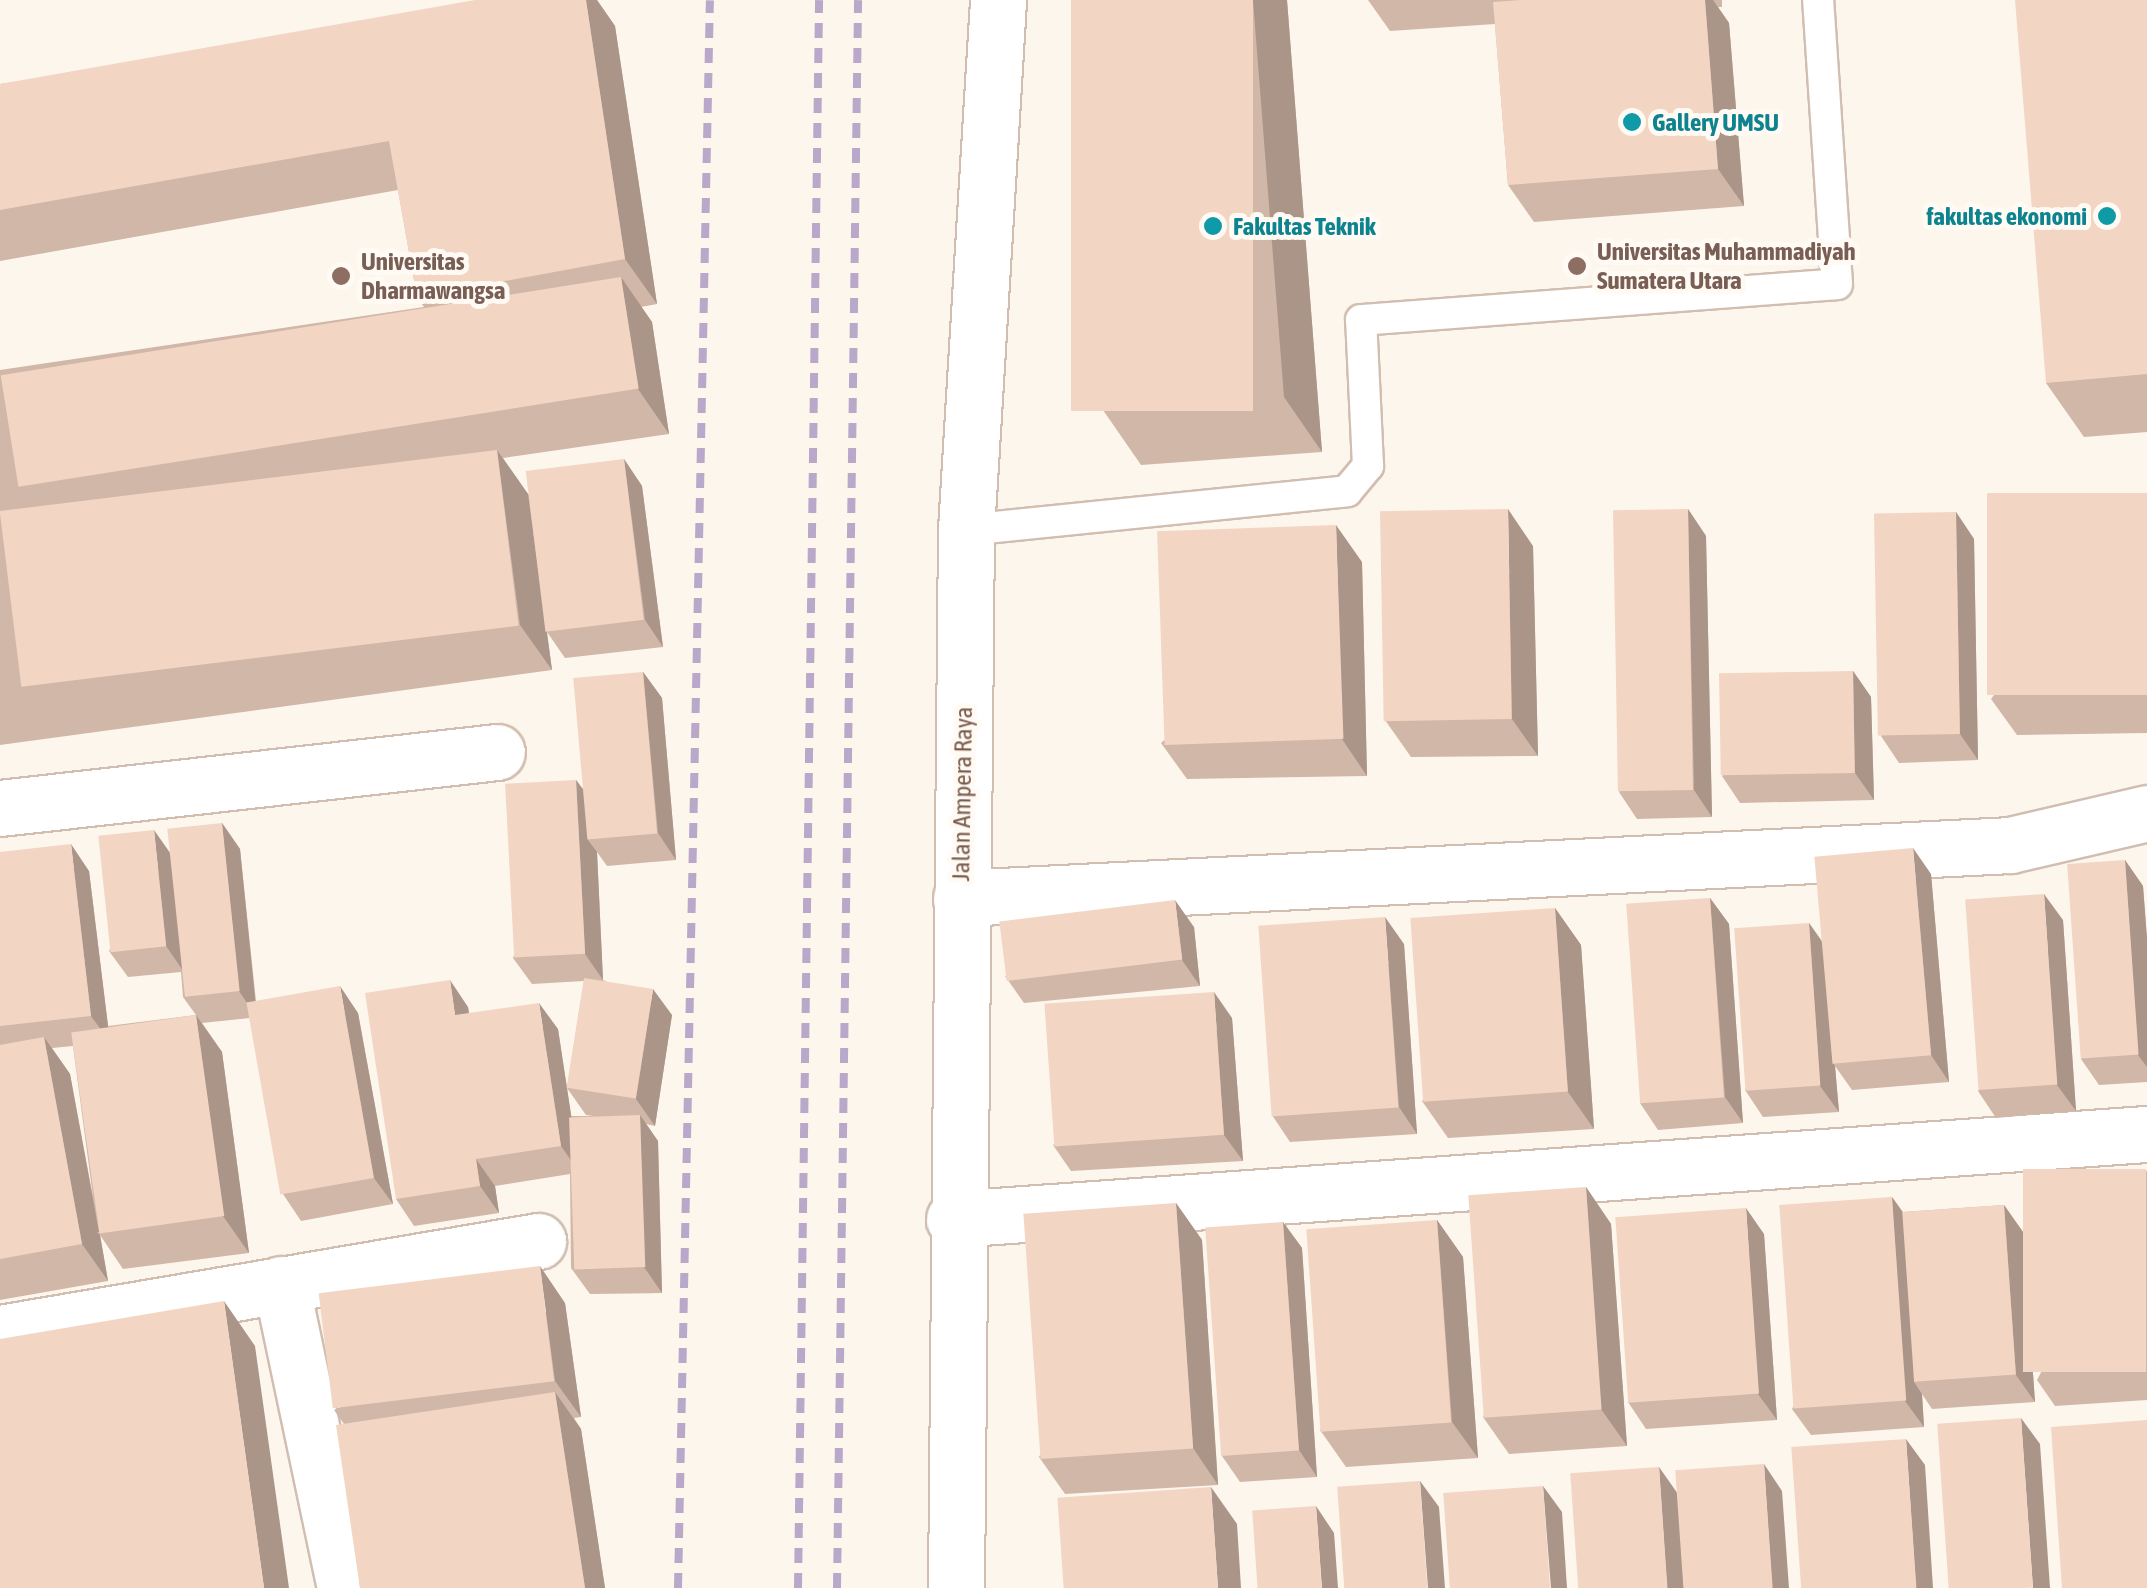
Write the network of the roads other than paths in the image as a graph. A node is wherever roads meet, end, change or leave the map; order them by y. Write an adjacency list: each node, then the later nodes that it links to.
1 (998, 0): 3 (street, Jalan Ampera Raya)
2 (1818, 0): 3 (lane)
3 (966, 530): 7 (street, Jalan Ampera Raya)
4 (496, 752): 5 (street)
5 (0, 808)
6 (2147, 812): 7 (street)
7 (961, 898): 9 (street, Jalan Ampera Raya)
8 (2147, 1134): 9 (street)
9 (954, 1218): 14 (street, Jalan Ampera Raya)
10 (538, 1241): 11 (street)
11 (281, 1284): 12 (street); 13 (street)
12 (0, 1332)
13 (344, 1588)
14 (956, 1588)

